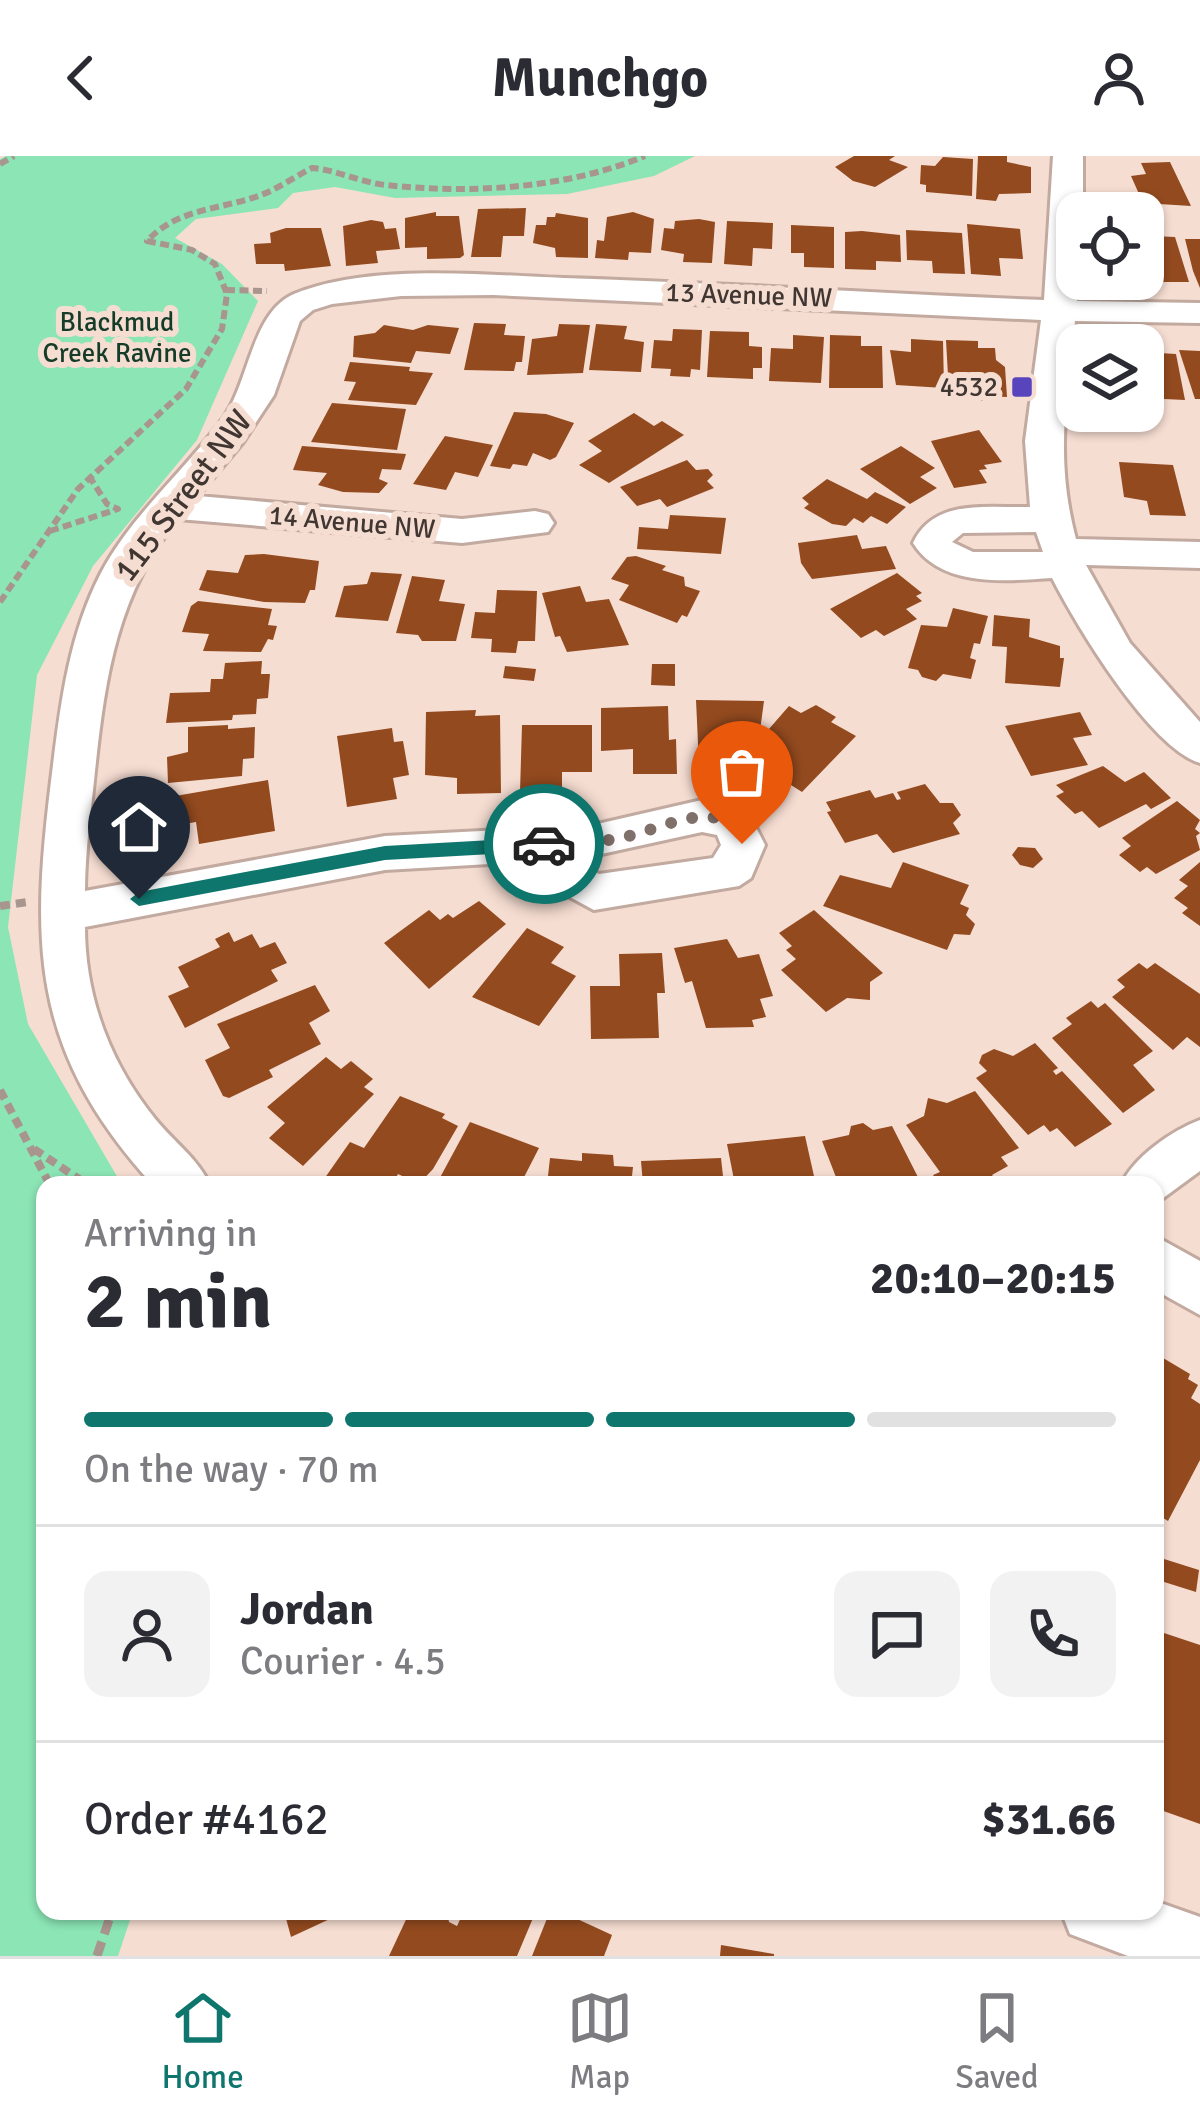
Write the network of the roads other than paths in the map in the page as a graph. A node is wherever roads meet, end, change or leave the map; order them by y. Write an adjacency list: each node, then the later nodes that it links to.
1 (1068, 156): 3 (street)
2 (299, 303): 3 (street, 13 Avenue NW); 5 (street, 115 Street NW)
3 (1059, 308): 4 (street, 13 Avenue NW); 7 (street)
4 (1200, 314)
5 (170, 506): 6 (street, 14 Avenue NW); 11 (street, 115 Street NW)
6 (535, 523)
7 (1061, 545): 8 (street); 9 (street)
8 (1200, 555)
9 (1200, 748)
10 (513, 846): 11 (street)
11 (60, 914): 13 (street, 115 Street NW)
12 (1200, 1142): 14 (street)
13 (177, 1176)
14 (1157, 1176)
15 (1164, 1266): 16 (street)
16 (1200, 1292)
17 (1118, 1920): 18 (street)
18 (1200, 1950)

